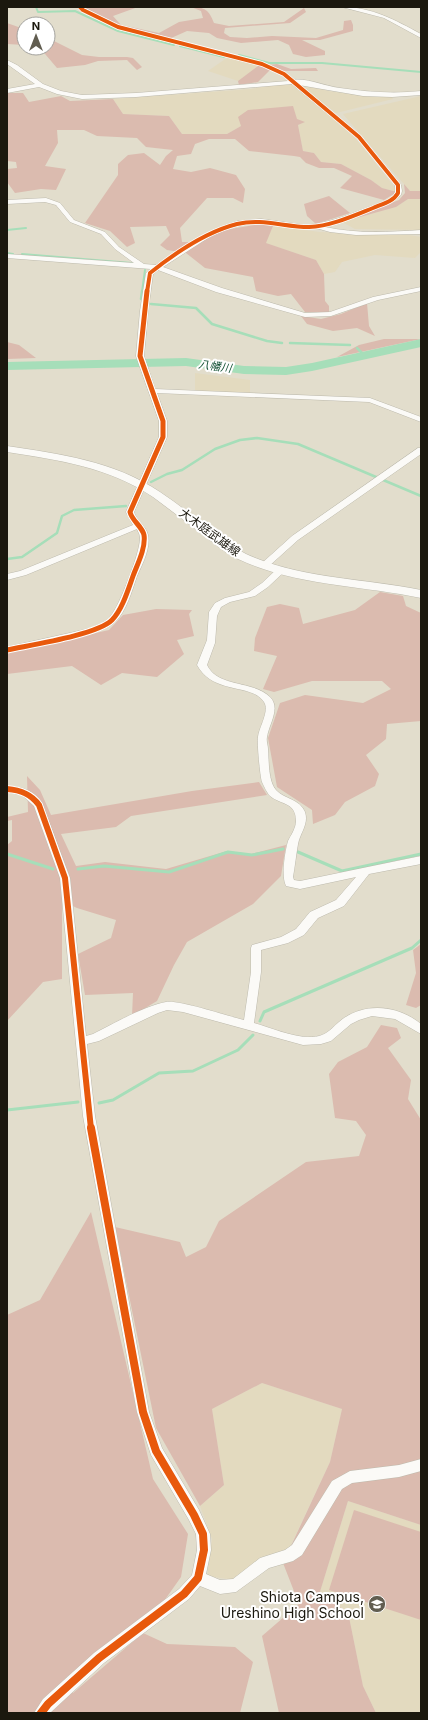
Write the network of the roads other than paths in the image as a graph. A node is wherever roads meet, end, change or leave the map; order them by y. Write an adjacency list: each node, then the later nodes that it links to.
1 (80, 7): 5 (street)
2 (345, 7): 3 (street)
3 (421, 36)
4 (7, 62): 6 (street)
5 (293, 82): 6 (street); 8 (street); 10 (street)
6 (39, 85): 7 (street)
7 (7, 91)
8 (421, 93)
9 (7, 202): 13 (street)
10 (317, 226): 11 (street); 14 (street)
11 (421, 232)
12 (7, 256): 13 (street)
13 (142, 266): 14 (street)
14 (157, 268): 15 (street); 16 (street)
15 (421, 289)
16 (154, 391): 17 (street); 20 (street)
17 (421, 420)
18 (7, 449): 20 (main road, 大木庭武雄線)
19 (421, 450): 22 (street)
20 (142, 485): 21 (street); 22 (main road, 大木庭武雄線)
21 (137, 526): 24 (street); 26 (street)
22 (265, 565): 23 (main road, 大木庭武雄線)
23 (281, 570): 25 (main road, 大木庭武雄線); 29 (street)
24 (7, 577)
25 (421, 594)
26 (7, 650)
27 (7, 789): 32 (street)
28 (421, 860): 29 (street)
29 (365, 873): 30 (street)
30 (248, 1027): 31 (street); 32 (street)
31 (421, 1030)
32 (82, 1041): 34 (street)
33 (421, 1465): 34 (street)
34 (198, 1578): 35 (street)
35 (40, 1713)

